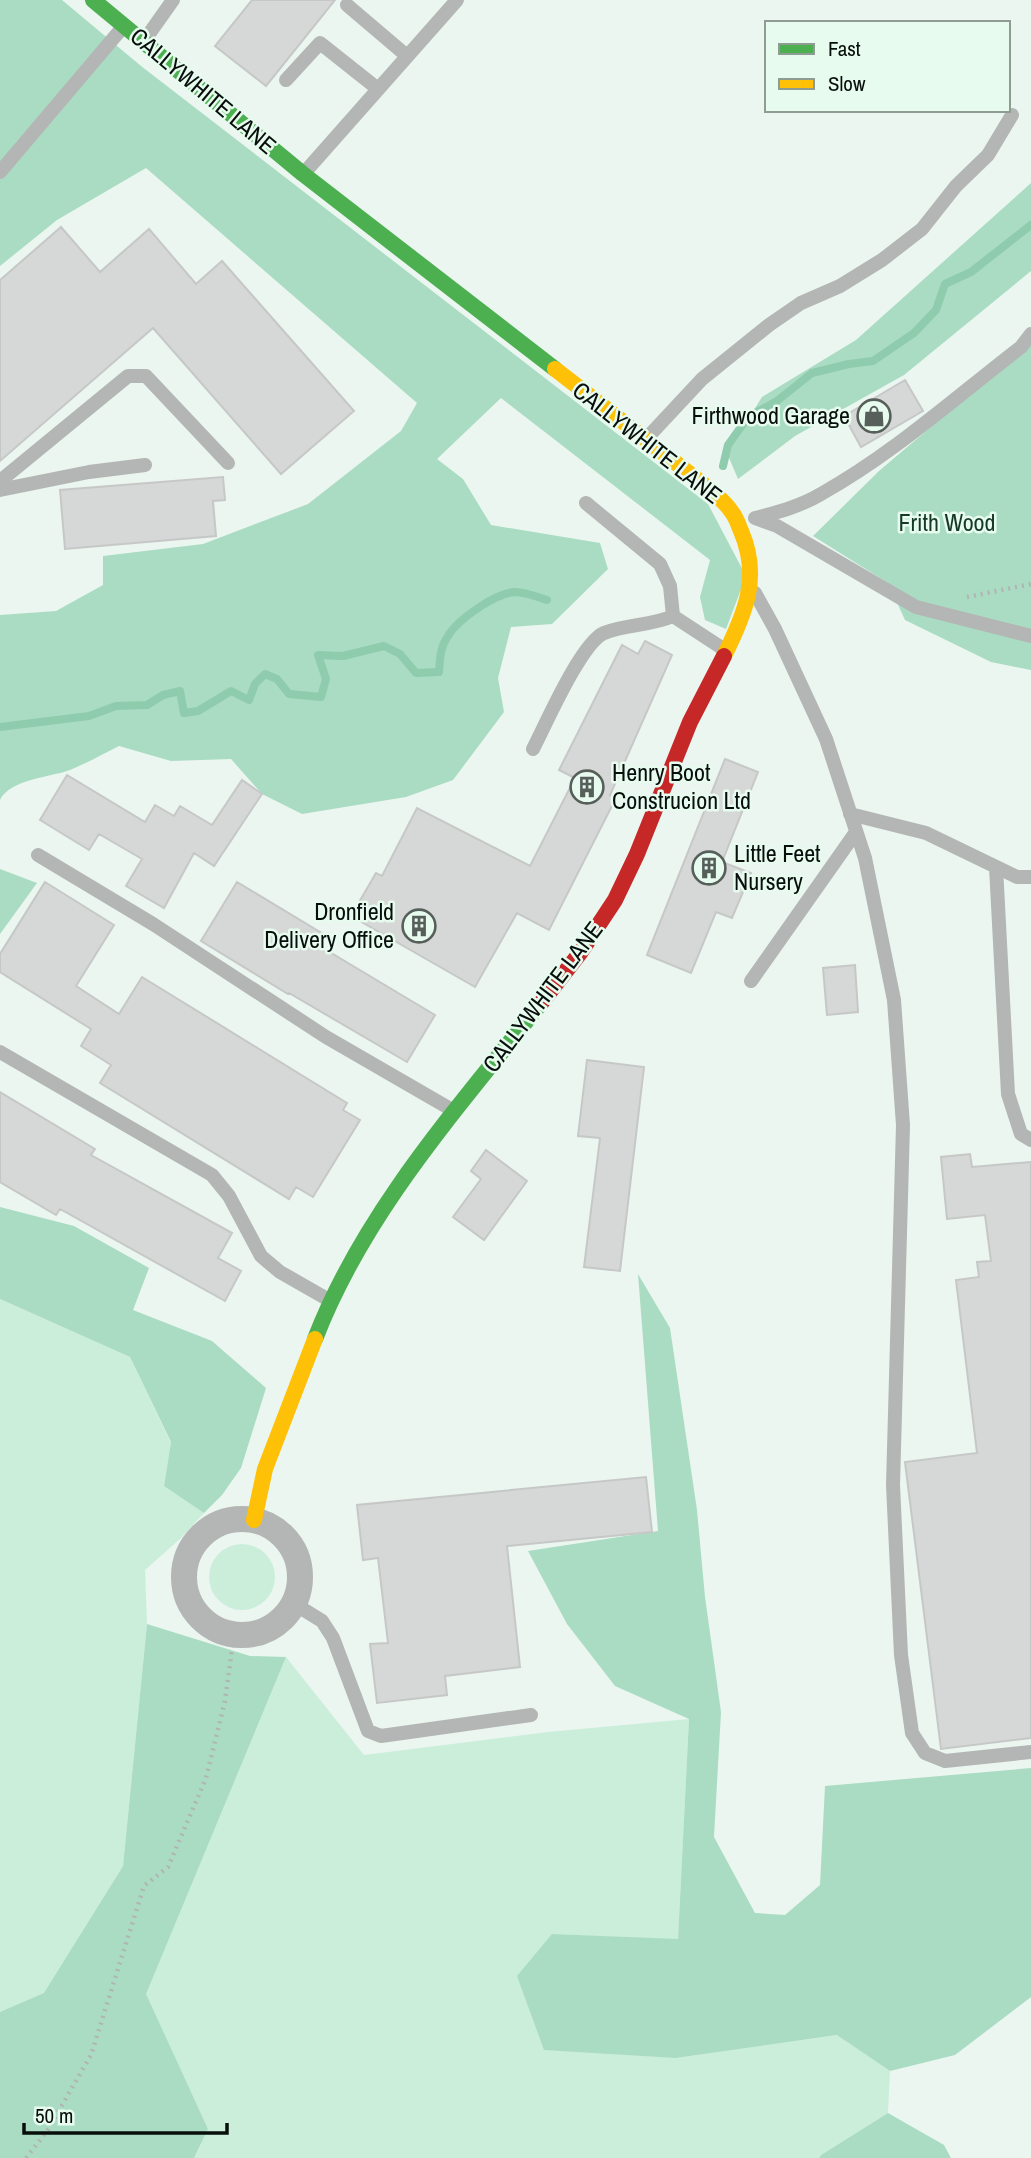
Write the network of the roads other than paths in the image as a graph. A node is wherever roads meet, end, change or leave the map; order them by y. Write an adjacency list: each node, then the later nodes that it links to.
1 (93, 0): 5 (street, CALLYWHITE LANE)
2 (173, 0): 6 (lane)
3 (457, 0): 7 (lane)
4 (347, 5): 7 (lane)
5 (124, 26): 6 (street, CALLYWHITE LANE); 11 (lane)
6 (143, 42): 12 (street, CALLYWHITE LANE)
7 (407, 56): 9 (lane)
8 (286, 80): 9 (lane)
9 (378, 89): 12 (lane)
10 (1012, 115): 14 (lane)
11 (0, 172)
12 (303, 174): 14 (street, CALLYWHITE LANE)
13 (1031, 334): 20 (lane)
14 (645, 440): 21 (street, CALLYWHITE LANE)
15 (228, 463): 17 (lane)
16 (145, 465): 18 (lane)
17 (0, 481)
18 (0, 490)
19 (586, 503): 23 (lane)
20 (755, 518): 21 (lane); 24 (lane)
21 (736, 519): 22 (street, CALLYWHITE LANE)
22 (751, 585): 25 (street, CALLYWHITE LANE); 27 (lane)
23 (673, 616): 25 (lane); 26 (lane)
24 (1031, 636)
25 (726, 651): 34 (street, CALLYWHITE LANE)
26 (533, 749)
27 (850, 814): 28 (lane); 30 (lane)
28 (856, 832): 32 (lane); 40 (lane)
29 (38, 855): 34 (lane)
30 (996, 867): 31 (lane); 35 (lane)
31 (1031, 877)
32 (751, 981)
33 (0, 1052): 36 (lane)
34 (455, 1111): 36 (street, CALLYWHITE LANE)
35 (1031, 1140)
36 (330, 1300): 37 (street, CALLYWHITE LANE)
37 (254, 1520): 38 (street); 38 (street)
38 (293, 1603): 39 (lane)
39 (531, 1715)
40 (1031, 1752)

